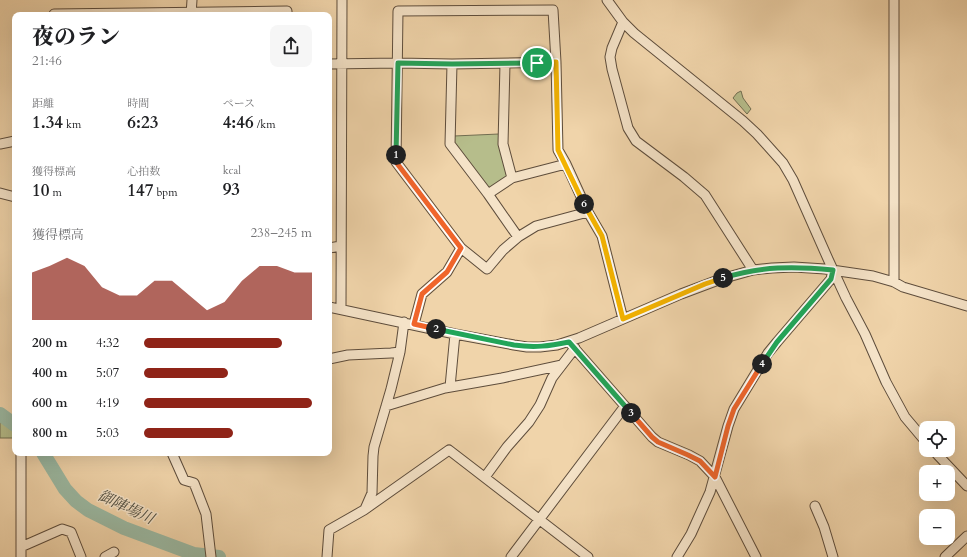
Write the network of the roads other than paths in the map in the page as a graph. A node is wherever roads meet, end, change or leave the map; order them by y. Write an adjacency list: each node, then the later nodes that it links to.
1 (192, 0): 7 (street)
2 (342, 0): 14 (street)
3 (483, 0): 6 (street)
4 (607, 0): 10 (street)
5 (894, 0): 31 (street)
6 (483, 10): 11 (street); 12 (street)
7 (191, 12)
8 (264, 12): 9 (street)
9 (287, 12)
10 (623, 22): 29 (street); 30 (street)
11 (556, 62): 16 (street); 19 (street)
12 (398, 63): 14 (street); 15 (street); 28 (street)
13 (332, 64): 14 (street)
14 (342, 64): 26 (street)
15 (452, 64): 16 (street); 22 (street)
16 (505, 64): 20 (street)
17 (12, 142): 18 (street)
18 (0, 144)
19 (566, 164): 20 (street); 24 (street)
20 (512, 178): 22 (street)
21 (0, 193): 23 (street)
22 (488, 194): 25 (street)
23 (12, 196)
24 (588, 212): 25 (street); 35 (street)
25 (518, 237): 28 (street)
26 (341, 246): 27 (street); 34 (street)
27 (332, 248)
28 (461, 248): 37 (street)
29 (753, 270): 30 (street); 35 (street)
30 (833, 270): 31 (street); 46 (street); 51 (street)
31 (894, 282): 32 (street)
32 (967, 306)
33 (332, 308): 34 (street)
34 (341, 309): 36 (street)
35 (623, 319): 39 (street)
36 (404, 322): 37 (street); 40 (street)
37 (414, 324): 38 (street)
38 (455, 334): 39 (street); 43 (street)
39 (572, 345): 42 (street); 45 (street)
40 (400, 352): 41 (street); 44 (street)
41 (332, 358)
42 (562, 365): 43 (street); 50 (street)
43 (450, 387): 44 (street)
44 (386, 406): 54 (street)
45 (625, 406): 51 (street); 55 (street)
46 (919, 434)
47 (21, 456): 57 (street)
48 (173, 456): 59 (street)
49 (939, 457): 52 (street)
50 (484, 477): 54 (street); 55 (street)
51 (715, 477): 66 (street); 67 (street)
52 (967, 486)
53 (815, 506): 68 (street)
54 (364, 510): 60 (street)
55 (539, 519): 64 (street); 65 (street)
56 (967, 536): 69 (street)
57 (21, 547): 61 (street); 62 (street)
58 (114, 552): 63 (street)
59 (211, 555)
60 (327, 555)
61 (21, 557)
62 (81, 557)
63 (105, 557)
64 (511, 557)
65 (588, 557)
66 (677, 557)
67 (756, 557)
68 (833, 557)
69 (945, 557)

